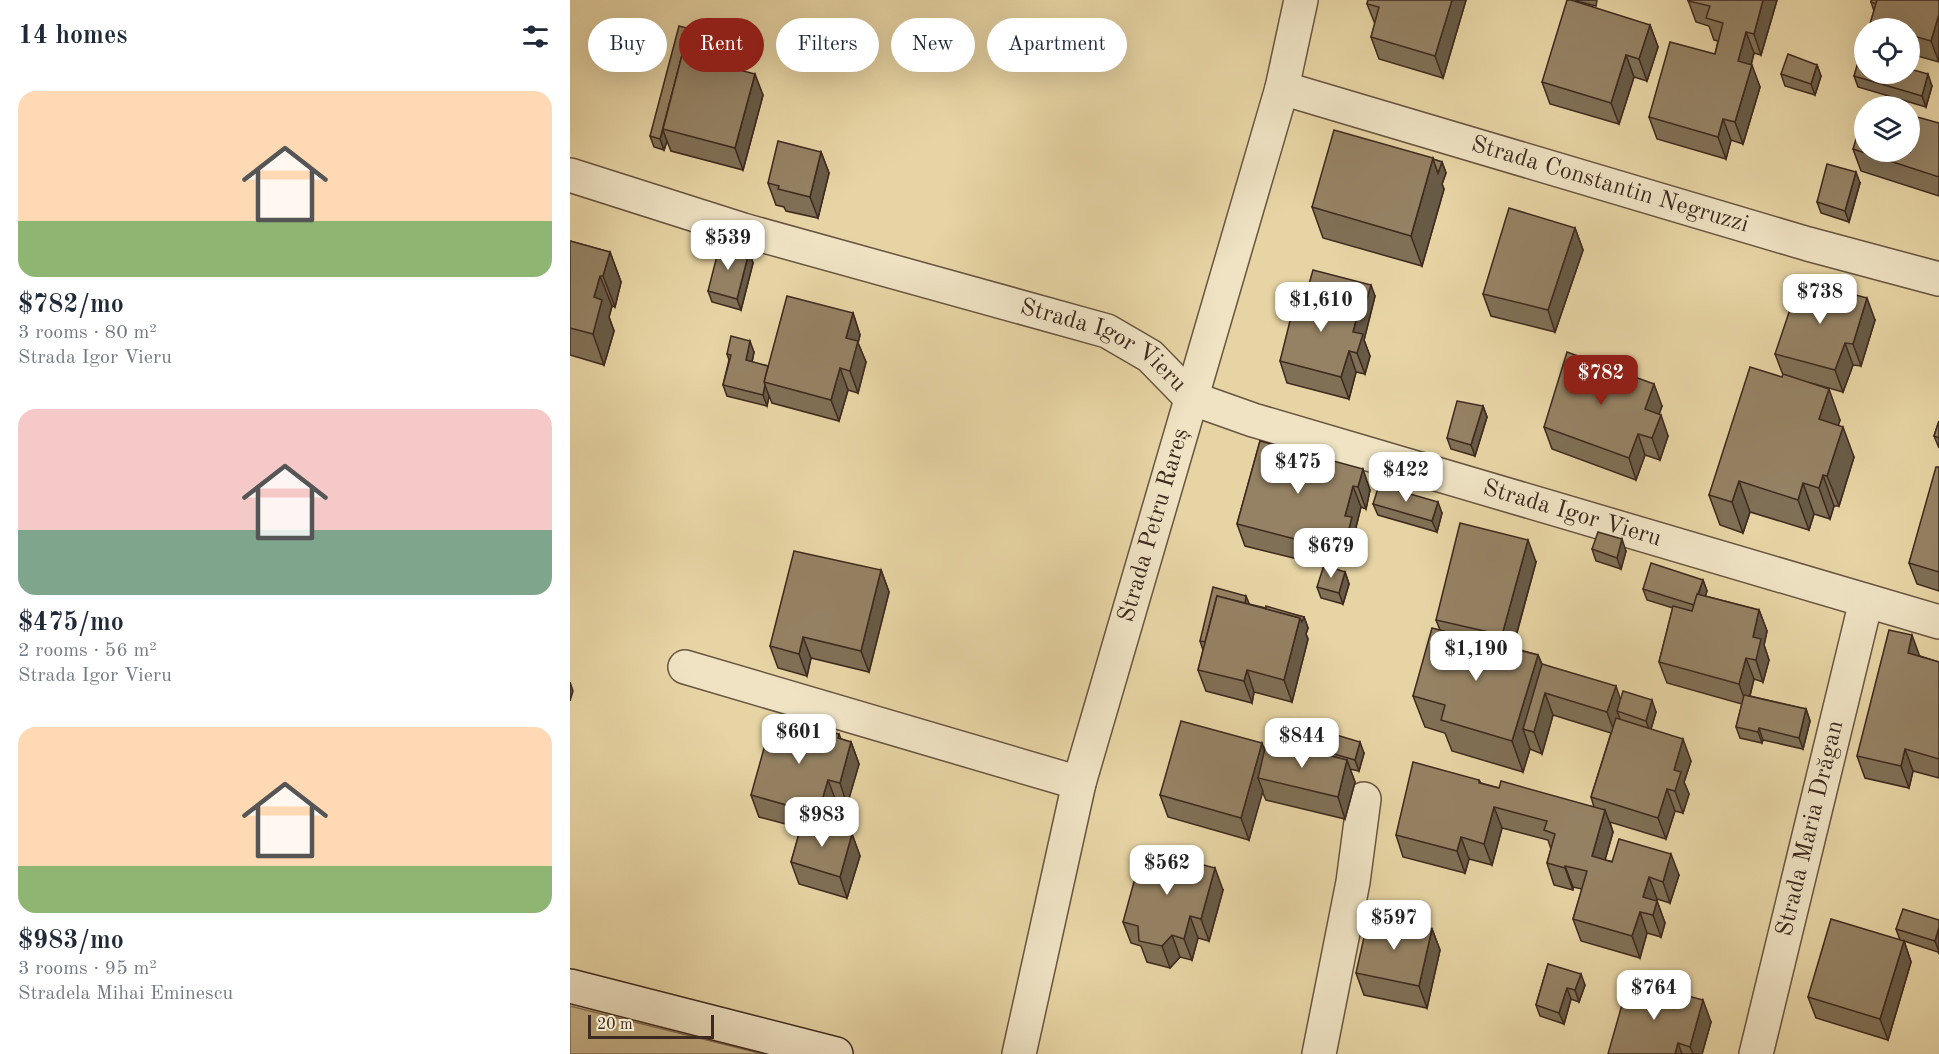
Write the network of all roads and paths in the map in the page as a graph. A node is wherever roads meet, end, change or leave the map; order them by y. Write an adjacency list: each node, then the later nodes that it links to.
1 (1301, 0): 2 (street, Strada Petru Rareș)
2 (1282, 88): 4 (street, Strada Constantin Negruzzi); 5 (street, Strada Petru Rareș)
3 (570, 175): 5 (street, Strada Igor Vieru)
4 (1939, 279)
5 (1191, 398): 6 (street, Strada Igor Vieru); 9 (street, Strada Petru Rareș)
6 (1866, 601): 7 (street, Strada Igor Vieru); 15 (street, Strada Maria Drăgan)
7 (1939, 622)
8 (684, 667): 9 (street)
9 (1079, 783): 13 (street, Strada Petru Rareș)
10 (1364, 799): 14 (street)
11 (570, 986): 12 (street)
12 (836, 1054)
13 (1019, 1054)
14 (1319, 1054)
15 (1756, 1054)

